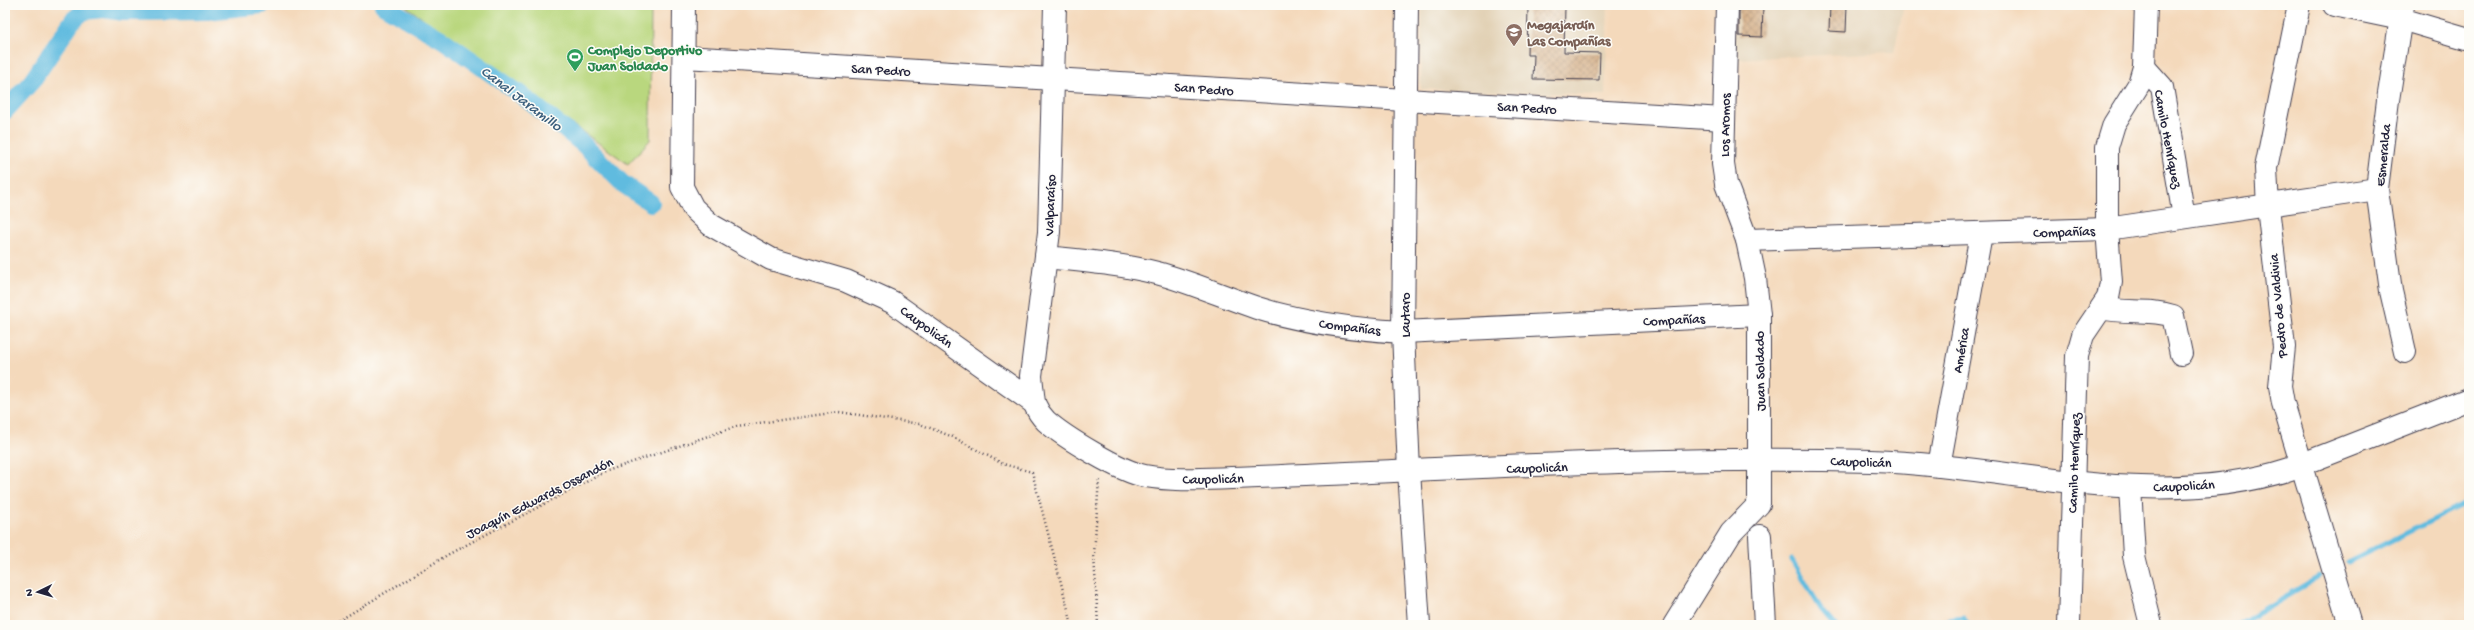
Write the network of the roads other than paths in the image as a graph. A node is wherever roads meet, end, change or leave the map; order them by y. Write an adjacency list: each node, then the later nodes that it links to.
1 (684, 5): 10 (street)
2 (1055, 5): 12 (street, Valparaíso)
3 (1407, 5): 13 (street, Lautaro)
4 (1727, 5): 14 (street, Los Aromos)
5 (2146, 5): 11 (street, Camilo Henríquez)
6 (2299, 5): 16 (street, Pedro de Valdivia)
7 (2334, 5): 8 (street)
8 (2402, 12): 9 (street); 15 (street, Esmeralda)
9 (2469, 40)
10 (684, 57): 12 (street, San Pedro); 28 (street, Caupolicán)
11 (2144, 67): 17 (street, Camilo Henríquez); 18 (street, Camilo Henríquez)
12 (1053, 78): 13 (street, San Pedro); 21 (street, Valparaíso)
13 (1407, 100): 14 (street, San Pedro); 24 (street, Lautaro)
14 (1724, 119): 20 (street, Los Aromos)
15 (2377, 189): 16 (street, Compañías); 25 (street, Esmeralda)
16 (2268, 207): 17 (street, Compañías); 30 (street, Pedro de Valdivia)
17 (2184, 217): 18 (street, Compañías)
18 (2107, 230): 19 (street, Compañías); 22 (street, Camilo Henríquez)
19 (1981, 234): 20 (street, Compañías); 31 (street, América)
20 (1747, 240): 23 (street, Juan Soldado)
21 (1046, 257): 24 (street, Compañías); 28 (street, Valparaíso)
22 (2102, 308): 26 (street); 33 (street, Camilo Henríquez)
23 (1759, 315): 24 (street, Compañías); 29 (street, Juan Soldado)
24 (1403, 332): 32 (street, Lautaro)
25 (2405, 352)
26 (2181, 354)
27 (2469, 399): 30 (street, Caupolicán)
28 (1034, 403): 32 (street, Caupolicán)
29 (1760, 458): 31 (street, Caupolicán); 32 (street, Caupolicán); 37 (street, Juan Soldado)
30 (2302, 465): 34 (street, Caupolicán); 41 (street, Pedro de Valdivia)
31 (1939, 466): 33 (street, Caupolicán)
32 (1409, 472): 36 (street, Lautaro)
33 (2072, 481): 34 (street, Caupolicán); 39 (street, Camilo Henríquez)
34 (2130, 487): 40 (street)
35 (1760, 536): 38 (street)
36 (1419, 625)
37 (1674, 625)
38 (1765, 625)
39 (2069, 625)
40 (2151, 625)
41 (2350, 625)

